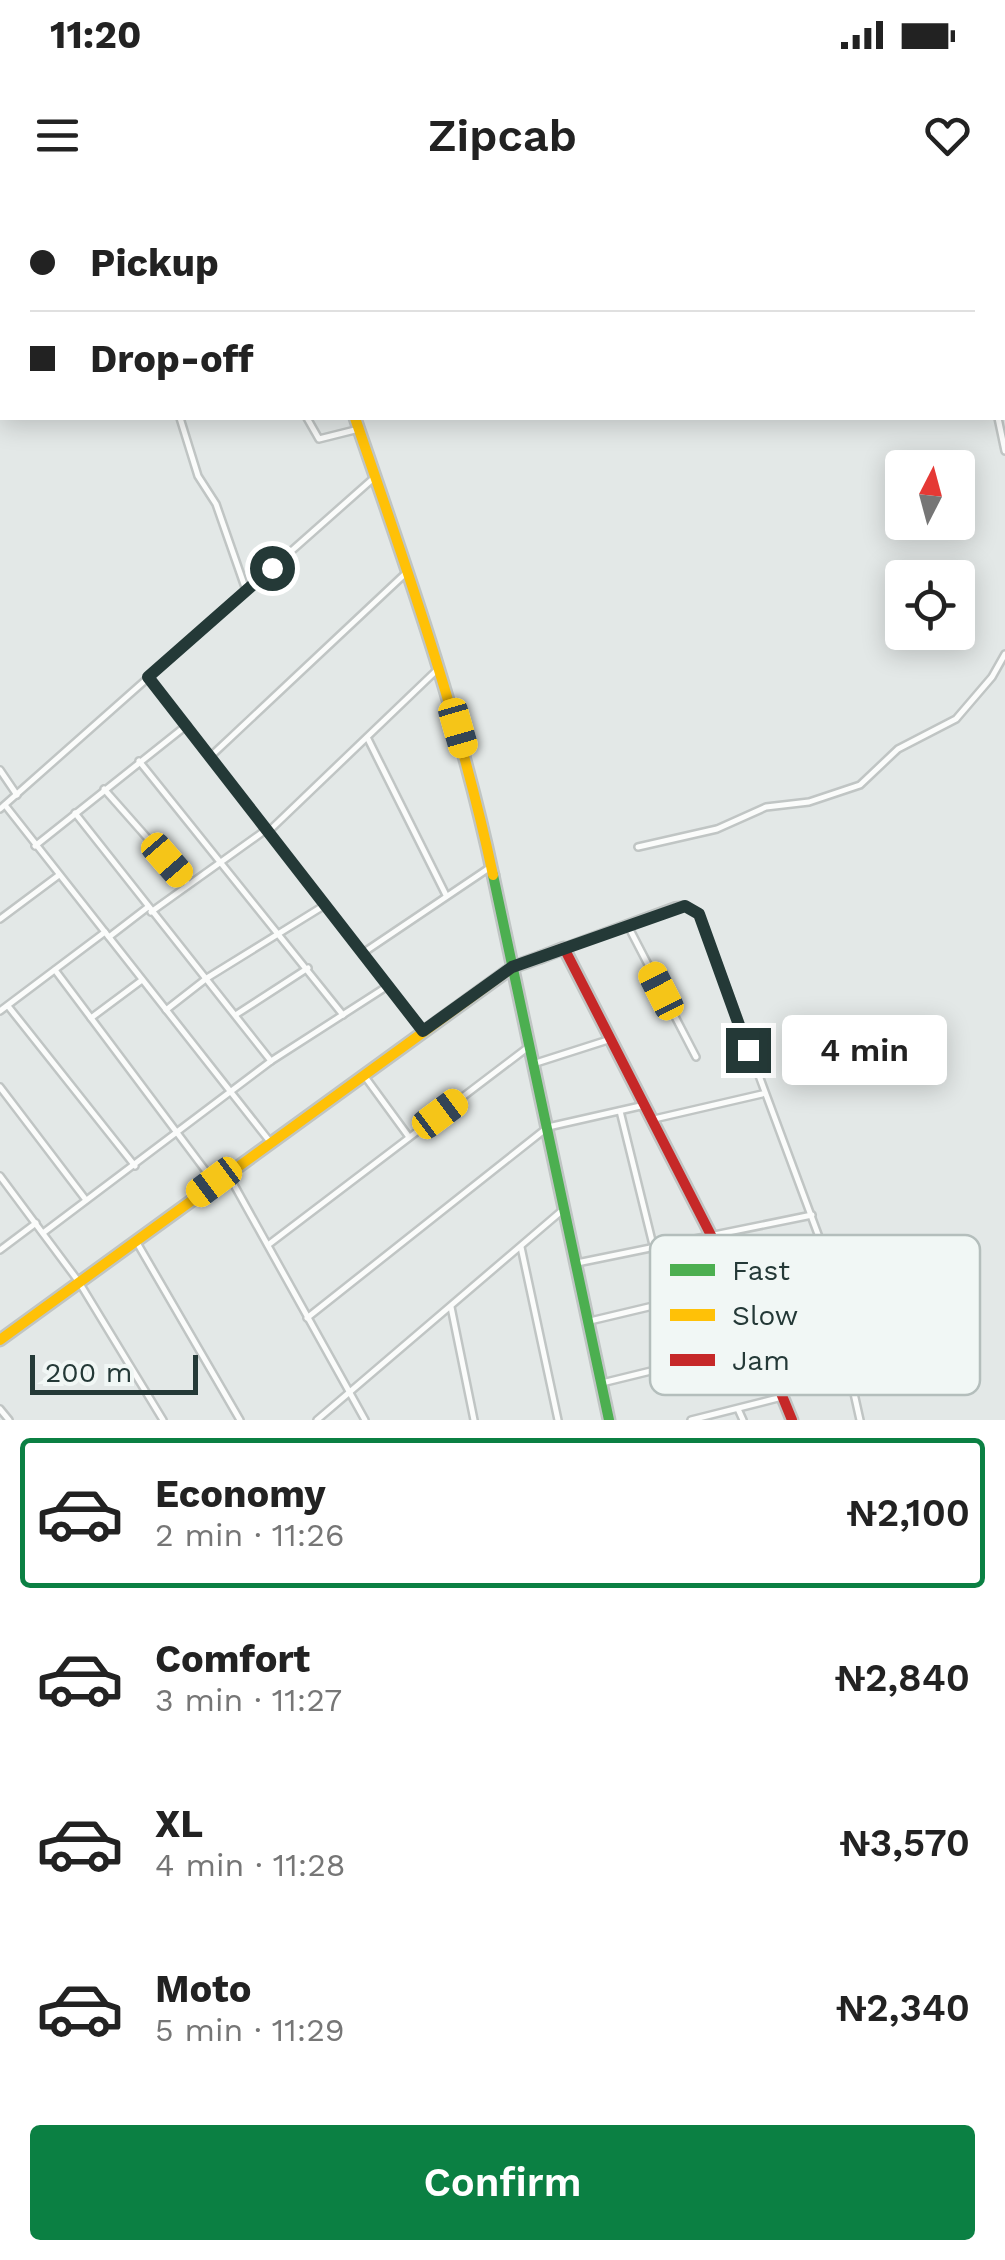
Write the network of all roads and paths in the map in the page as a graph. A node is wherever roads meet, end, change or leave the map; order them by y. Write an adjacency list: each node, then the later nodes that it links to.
1 (181, 420): 8 (street)
2 (309, 420): 4 (street)
3 (998, 420): 5 (street)
4 (357, 423): 6 (street)
5 (1005, 451)
6 (376, 476): 7 (street); 8 (street)
7 (407, 572): 10 (street); 14 (street)
8 (246, 590): 11 (street)
9 (1005, 654): 23 (street)
10 (440, 667): 13 (street); 25 (street)
11 (148, 677): 12 (street); 18 (street)
12 (187, 725): 14 (street); 15 (street)
13 (368, 739): 21 (street); 28 (street)
14 (212, 756): 21 (street)
15 (139, 761): 17 (street); 24 (street)
16 (0, 770): 18 (street)
17 (104, 789): 20 (street); 27 (street)
18 (18, 794): 19 (street)
19 (2, 807): 22 (street)
20 (75, 814): 22 (street); 30 (street)
21 (268, 830): 24 (street); 29 (street)
22 (35, 846): 26 (street)
23 (638, 848)
24 (218, 865): 27 (street); 34 (street)
25 (492, 866): 28 (street); 37 (street)
26 (59, 875): 31 (street); 33 (street)
27 (188, 884): 30 (street)
28 (446, 895): 36 (street)
29 (325, 905): 34 (street); 36 (street)
30 (150, 909): 33 (street); 40 (street)
31 (0, 919)
32 (626, 924): 35 (street); 52 (street); 58 (street)
33 (107, 934): 39 (street); 41 (street)
34 (279, 934): 38 (street); 40 (street)
35 (564, 948): 37 (street); 50 (street)
36 (363, 953): 42 (street)
37 (512, 967): 49 (street); 51 (street)
38 (308, 968): 46 (street); 47 (street)
39 (55, 970): 43 (street); 48 (street)
40 (207, 978): 44 (street); 46 (street)
41 (142, 980): 44 (street); 48 (street)
42 (387, 986): 47 (street); 49 (street)
43 (8, 1006): 45 (street); 66 (street)
44 (166, 1010): 57 (street)
45 (0, 1011)
46 (238, 1014): 53 (street)
47 (342, 1016): 53 (street)
48 (91, 1018): 63 (street)
49 (423, 1031): 55 (street)
50 (611, 1039): 54 (street); 59 (street)
51 (531, 1045): 54 (street); 64 (street)
52 (696, 1057)
53 (271, 1061): 57 (street)
54 (536, 1063): 62 (street)
55 (364, 1074): 64 (street); 65 (street)
56 (0, 1088): 70 (street)
57 (231, 1091): 63 (street); 65 (street)
58 (762, 1094): 61 (street); 72 (street)
59 (645, 1105): 60 (street); 61 (street)
60 (620, 1112): 62 (street); 75 (street)
61 (654, 1120): 76 (street)
62 (548, 1127): 71 (street); 88 (street)
63 (178, 1132): 66 (street); 69 (street)
64 (409, 1138): 80 (street)
65 (271, 1143): 67 (street)
66 (135, 1166): 70 (street)
67 (227, 1172): 69 (street); 80 (street)
68 (0, 1176): 73 (street)
69 (214, 1182): 79 (street)
70 (86, 1201): 74 (street)
71 (565, 1208): 81 (street); 84 (street)
72 (812, 1215): 77 (street); 78 (street)
73 (36, 1223): 74 (street); 82 (street)
74 (43, 1233): 85 (street)
75 (651, 1235)
76 (712, 1235)
77 (717, 1235)
78 (817, 1235)
79 (136, 1241): 85 (street); 100 (street)
80 (268, 1245): 88 (street)
81 (521, 1247): 86 (street); 104 (street)
82 (0, 1250)
83 (650, 1250): 84 (street)
84 (576, 1263): 89 (street)
85 (80, 1282): 90 (street); 99 (street)
86 (451, 1307): 93 (street); 103 (street)
87 (650, 1307): 89 (street)
88 (308, 1318): 93 (street)
89 (590, 1321): 92 (street)
90 (0, 1340)
91 (650, 1371): 92 (street)
92 (602, 1382): 105 (street)
93 (349, 1392): 101 (street); 102 (street)
94 (854, 1395): 109 (street)
95 (782, 1397): 97 (street); 108 (street)
96 (0, 1409): 98 (street)
97 (738, 1409): 106 (street); 107 (street)
98 (9, 1420)
99 (163, 1420)
100 (240, 1420)
101 (317, 1420)
102 (365, 1420)
103 (474, 1420)
104 (558, 1420)
105 (609, 1420)
106 (691, 1420)
107 (743, 1420)
108 (792, 1420)
109 (860, 1420)

